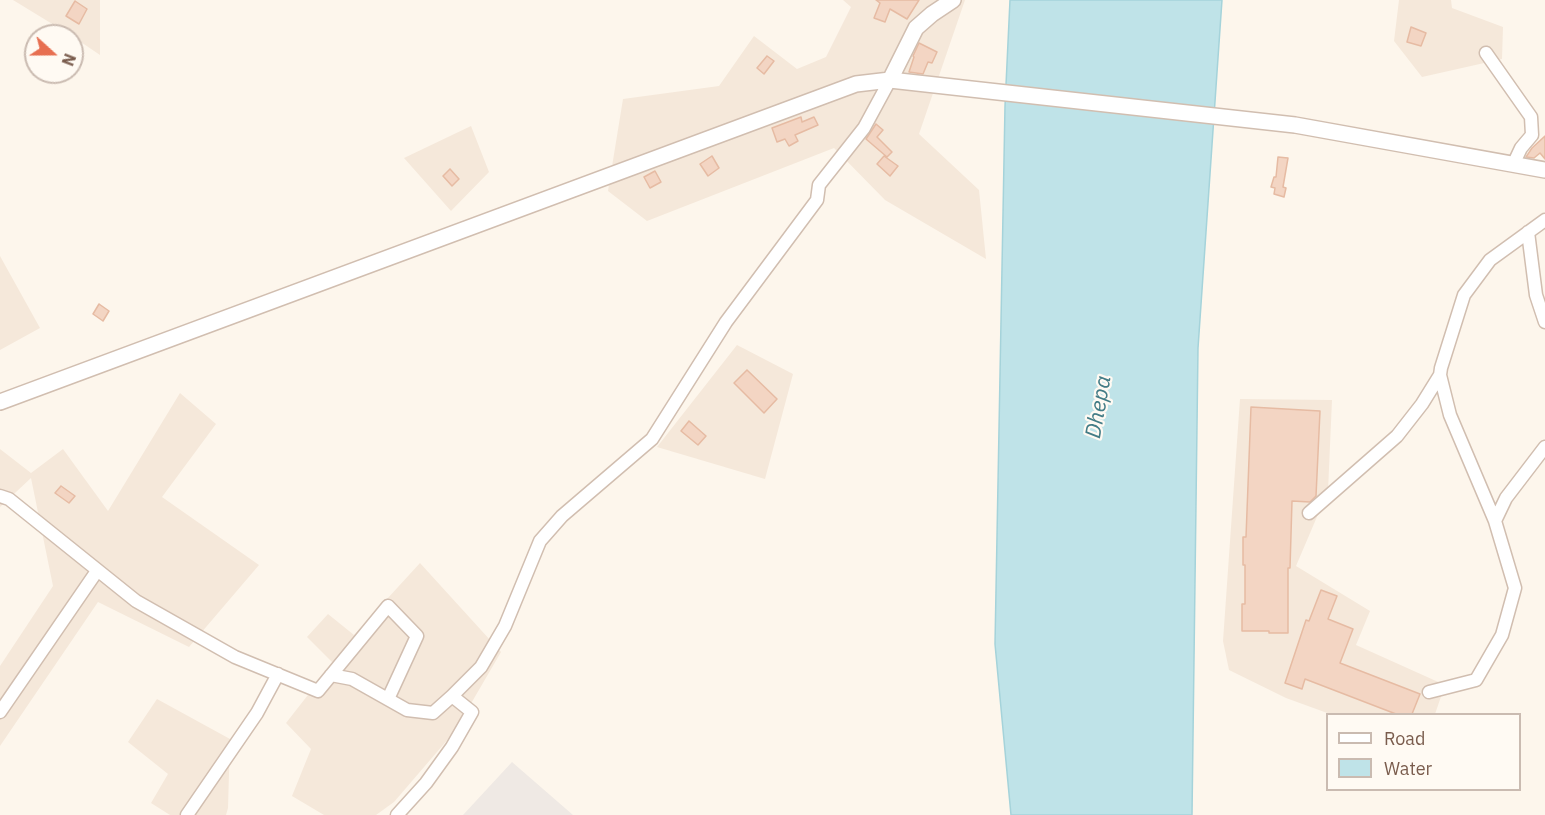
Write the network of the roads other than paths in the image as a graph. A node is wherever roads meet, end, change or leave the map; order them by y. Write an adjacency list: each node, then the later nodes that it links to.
1 (953, 0): 3 (street)
2 (1486, 53): 4 (street)
3 (890, 80): 4 (street); 10 (street); 19 (street)
4 (1513, 165): 5 (street)
5 (1545, 170)
6 (1545, 220): 7 (street)
7 (1528, 232): 8 (street); 9 (street)
8 (1545, 322)
9 (1440, 375): 13 (street); 14 (street)
10 (0, 402)
11 (1545, 447): 14 (street)
12 (0, 496): 15 (street)
13 (1309, 513)
14 (1496, 521): 18 (street)
15 (97, 571): 16 (street); 21 (street)
16 (279, 674): 17 (street); 22 (street)
17 (331, 675): 20 (street); 20 (street)
18 (1430, 692)
19 (452, 696): 20 (street); 23 (street)
20 (388, 699)
21 (0, 712)
22 (187, 815)
23 (397, 815)

